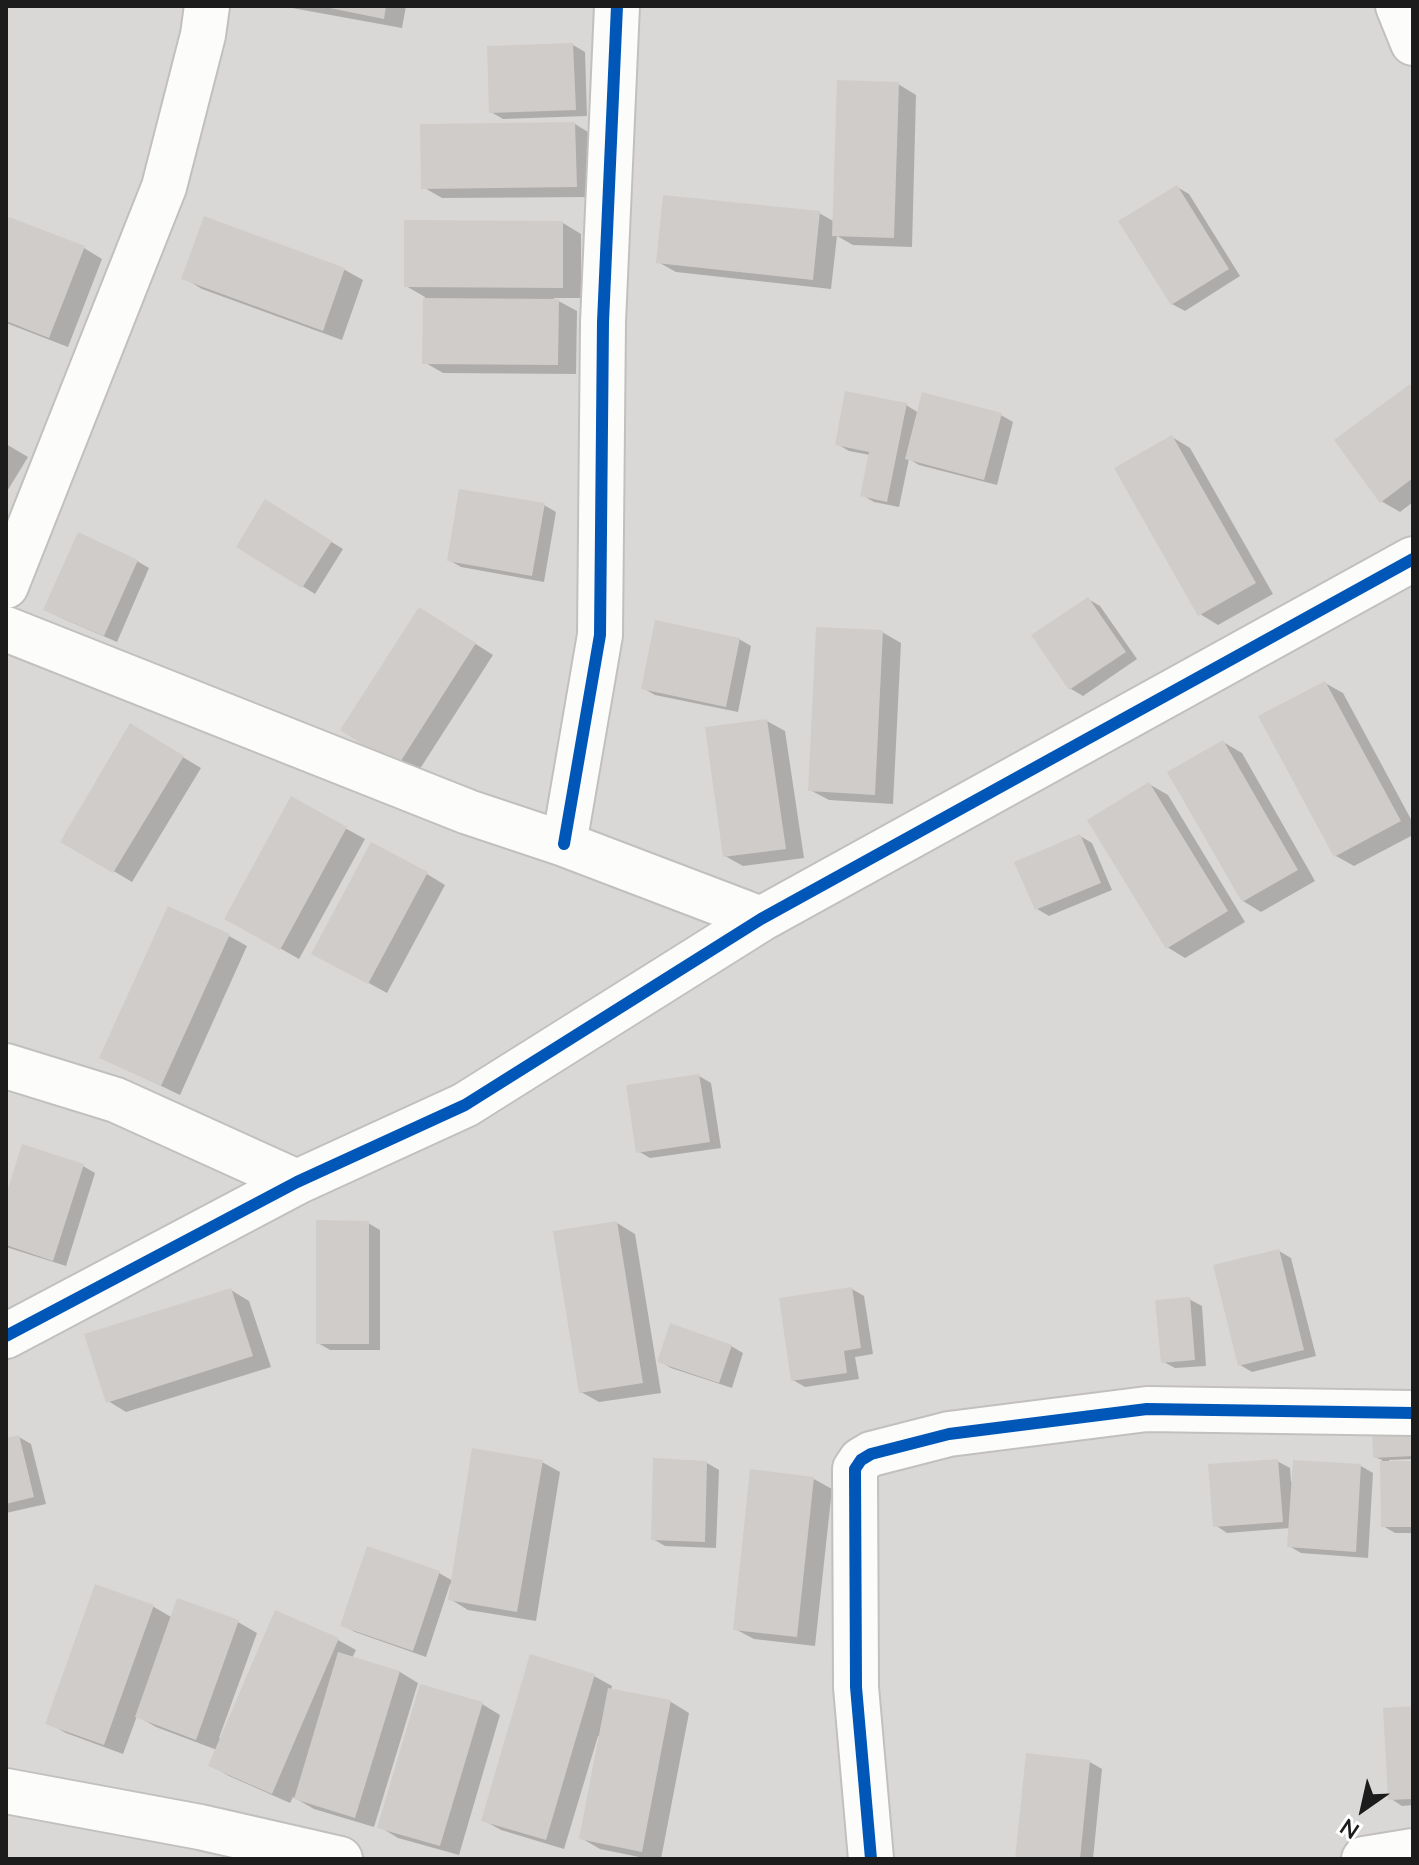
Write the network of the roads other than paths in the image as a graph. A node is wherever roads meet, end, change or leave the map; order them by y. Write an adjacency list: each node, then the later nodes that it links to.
1 (207, 6): 6 (street)
2 (617, 6): 8 (street)
3 (1398, 6): 4 (street)
4 (1413, 43)
5 (1413, 559): 9 (street)
6 (6, 586)
7 (6, 629): 8 (street)
8 (564, 844): 9 (street)
9 (761, 919): 11 (street)
10 (6, 1066): 11 (street)
11 (297, 1182): 12 (street)
12 (6, 1336)
13 (1413, 1413): 17 (street)
14 (6, 1791): 16 (street)
15 (1413, 1851): 18 (street)
16 (340, 1859)
17 (871, 1859)
18 (1364, 1859)

